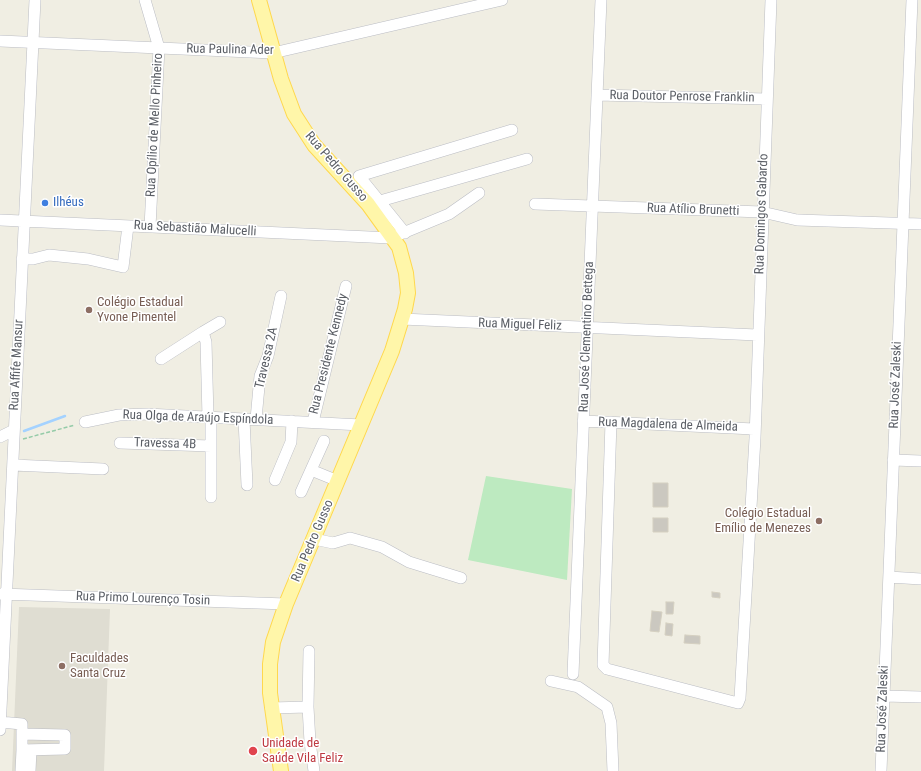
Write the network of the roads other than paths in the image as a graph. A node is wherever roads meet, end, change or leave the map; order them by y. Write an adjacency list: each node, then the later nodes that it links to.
1 (34, 0): 9 (street, Rua Affife Mansur)
2 (145, 0): 10 (street, Rua Opílio de Mello Pinheiro)
3 (259, 0): 11 (main road, Rua Pedro Gusso)
4 (502, 0): 11 (street, Rua Paulina Ader)
5 (601, 0): 12 (street, Rua José Clementino Bettega)
6 (771, 0): 13 (street, Rua Domingos Gabardo)
7 (912, 0): 24 (street, Rua José Zaleski)
8 (0, 41): 9 (street, Rua Paulina Ader)
9 (32, 42): 10 (street, Rua Paulina Ader); 23 (street, Rua Affife Mansur)
10 (159, 48): 11 (street, Rua Paulina Ader); 27 (street, Rua Opílio de Mello Pinheiro)
11 (273, 52): 16 (main road, Rua Pedro Gusso)
12 (597, 95): 13 (street, Rua Doutor Penrose Franklin); 20 (street, Rua José Clementino Bettega)
13 (767, 99): 21 (street, Rua Domingos Gabardo)
14 (512, 130): 16 (street)
15 (527, 159): 18 (street)
16 (355, 180): 18 (street); 29 (main road, Rua Pedro Gusso)
17 (479, 193): 28 (street)
18 (380, 201): 28 (street)
19 (535, 204): 20 (street, Rua Atílio Brunetti)
20 (592, 206): 21 (street, Rua Atílio Brunetti); 35 (street, Rua José Clementino Bettega)
21 (762, 212): 24 (street, Rua Atílio Brunetti); 37 (street, Rua Domingos Gabardo)
22 (0, 220): 23 (street, Rua Sebastião Malucelli)
23 (24, 222): 26 (street, Rua Sebastião Malucelli); 30 (street, Rua Affife Mansur)
24 (903, 224): 25 (street, Rua Atílio Brunetti); 54 (street, Rua José Zaleski)
25 (921, 224)
26 (128, 226): 27 (street, Rua Sebastião Malucelli); 30 (street)
27 (150, 227): 29 (street, Rua Sebastião Malucelli)
28 (405, 233): 29 (street)
29 (391, 238): 33 (main road, Rua Pedro Gusso)
30 (22, 259): 49 (street, Rua Affife Mansur)
31 (346, 286): 45 (street, Rua Presidente Kennedy)
32 (281, 296): 41 (street, Travessa 2A)
33 (402, 320): 35 (street, Rua Miguel Feliz); 47 (main road, Rua Pedro Gusso)
34 (220, 322): 36 (street)
35 (587, 328): 37 (street, Rua Miguel Feliz); 43 (street, Rua José Clementino Bettega)
36 (203, 332): 38 (street); 39 (street)
37 (757, 335): 48 (street, Rua Domingos Gabardo)
38 (161, 359)
39 (209, 417): 40 (street, Rua Olga de Araújo Espíndola); 44 (street, Rua Olga de Araújo Espíndola); 53 (street)
40 (244, 419): 41 (street, Rua Olga de Araújo Espíndola); 61 (street)
41 (256, 420): 42 (street, Rua Olga de Araújo Espíndola)
42 (292, 421): 45 (street, Rua Olga de Araújo Espíndola); 59 (street)
43 (583, 421): 46 (street, Rua Magdalena de Almeida); 71 (street, Rua José Clementino Bettega)
44 (85, 422)
45 (313, 422): 47 (street, Rua Olga de Araújo Espíndola)
46 (611, 422): 48 (street, Rua Magdalena de Almeida); 48 (street, Rua Domingos Gabardo)
47 (361, 425): 60 (main road, Rua Pedro Gusso)
48 (754, 429)
49 (14, 435): 50 (street); 56 (street, Rua Affife Mansur)
50 (0, 437)
51 (324, 442): 58 (street)
52 (120, 443): 53 (street, Travessa 4B)
53 (211, 446): 63 (street)
54 (893, 460): 55 (street); 65 (street, Rua José Zaleski)
55 (921, 461)
56 (12, 466): 57 (street); 68 (street, Rua Affife Mansur)
57 (102, 469)
58 (311, 470): 60 (street); 62 (street)
59 (275, 480)
60 (338, 481): 64 (main road, Rua Pedro Gusso)
61 (247, 485)
62 (301, 492)
63 (211, 496)
64 (314, 539): 66 (street); 69 (main road, Rua Pedro Gusso)
65 (889, 577): 67 (street); 73 (street, Rua José Zaleski)
66 (461, 578)
67 (921, 578)
68 (3, 594): 69 (street, Rua Primo Lourenço Tosin); 77 (street, Rua Affife Mansur)
69 (286, 604): 76 (main road, Rua Pedro Gusso)
70 (309, 651): 75 (street)
71 (573, 674)
72 (550, 681): 85 (street)
73 (884, 696): 74 (street); 86 (street, Rua José Zaleski)
74 (921, 697)
75 (308, 707): 76 (street); 84 (street)
76 (271, 708): 83 (main road, Rua Pedro Gusso)
77 (0, 722): 78 (street, Rua Affife Mansur); 79 (street)
78 (0, 730)
79 (22, 734): 80 (street); 80 (street)
80 (27, 750): 81 (street); 82 (street)
81 (21, 771)
82 (30, 771)
83 (281, 771)
84 (314, 771)
85 (613, 771)
86 (881, 771)

